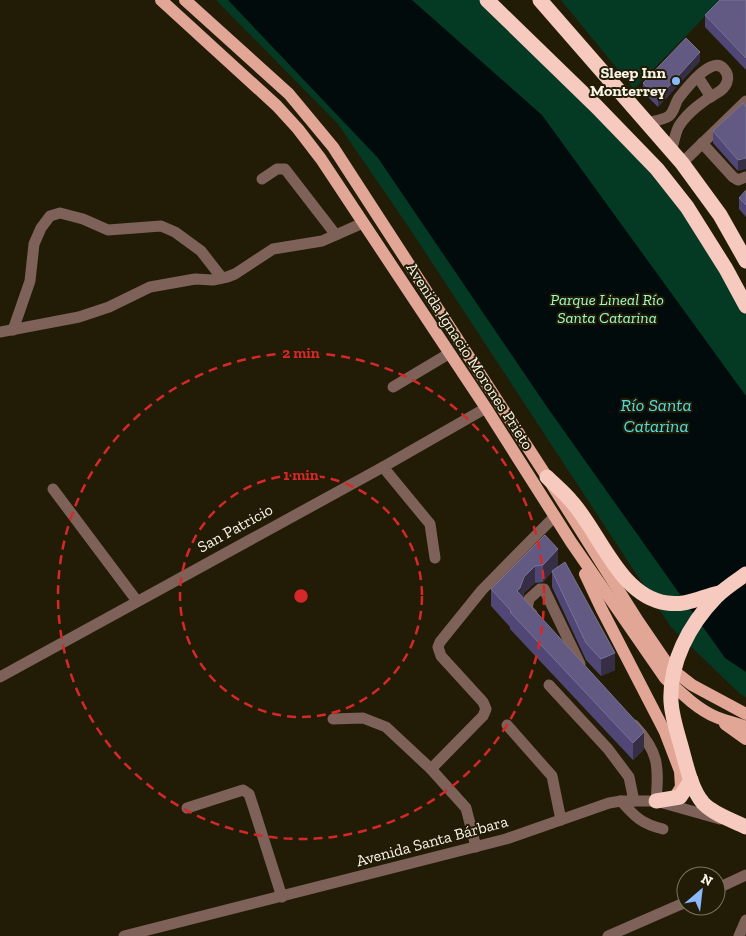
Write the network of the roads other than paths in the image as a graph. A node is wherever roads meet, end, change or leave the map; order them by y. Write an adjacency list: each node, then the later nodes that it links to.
1 (161, 0): 16 (main road, Avenida Ignacio Morones Prieto)
2 (185, 0): 27 (main road, Avenida Ignacio Morones Prieto)
3 (487, 0): 20 (highway)
4 (540, 0): 9 (highway)
5 (698, 77): 6 (street); 6 (street); 8 (street)
6 (711, 97): 10 (street)
7 (746, 101): 11 (street)
8 (671, 114): 9 (street); 10 (street)
9 (647, 123): 12 (highway)
10 (681, 123): 12 (street)
11 (702, 143): 13 (street); 14 (street)
12 (671, 151): 13 (highway)
13 (682, 163): 18 (highway)
14 (746, 177)
15 (262, 179): 17 (street)
16 (363, 223): 17 (street); 23 (main road, Avenida Ignacio Morones Prieto)
17 (336, 235): 19 (street)
18 (746, 261)
19 (222, 278): 21 (street); 21 (street)
20 (746, 306)
21 (13, 330): 22 (street)
22 (0, 332)
23 (450, 353): 24 (street); 25 (main road, Avenida Ignacio Morones Prieto)
24 (393, 387)
25 (486, 408): 26 (street, San Patricio); 29 (main road, Avenida Ignacio Morones Prieto)
26 (383, 466): 31 (street); 34 (street, San Patricio)
27 (547, 477): 33 (highway); 39 (main road, Avenida Ignacio Morones Prieto)
28 (53, 489): 34 (street)
29 (555, 516): 30 (main road, Avenida Ignacio Morones Prieto); 46 (street)
30 (571, 542): 41 (main road, Avenida Ignacio Morones Prieto); 48 (main road)
31 (435, 558)
32 (746, 574): 33 (highway)
33 (721, 593): 47 (highway)
34 (137, 601): 37 (street, San Patricio)
35 (540, 623): 36 (street)
36 (553, 636)
37 (0, 677)
38 (549, 686): 50 (street)
39 (746, 714)
40 (626, 715): 51 (street)
41 (715, 716): 44 (main road, Avenida Ignacio Morones Prieto); 45 (main road)
42 (333, 719): 46 (street)
43 (507, 726): 53 (street)
44 (746, 727)
45 (746, 739)
46 (431, 768): 56 (street)
47 (691, 780): 48 (highway); 54 (highway)
48 (672, 799): 51 (highway)
49 (621, 801): 50 (street, Avenida Santa Bárbara); 53 (street, Avenida Santa Bárbara); 55 (street)
50 (634, 801): 51 (street, Avenida Santa Bárbara)
51 (656, 801): 54 (street, Avenida Santa Bárbara)
52 (187, 808): 59 (street)
53 (561, 820): 56 (street, Avenida Santa Bárbara)
54 (746, 827)
55 (663, 829)
56 (476, 847): 59 (street, Avenida Santa Bárbara)
57 (746, 875): 58 (street)
58 (726, 884)
59 (282, 897): 62 (street, Avenida Santa Bárbara)
60 (676, 906): 63 (street)
61 (746, 920): 64 (street)
62 (124, 936)
63 (608, 936)
64 (739, 936)

